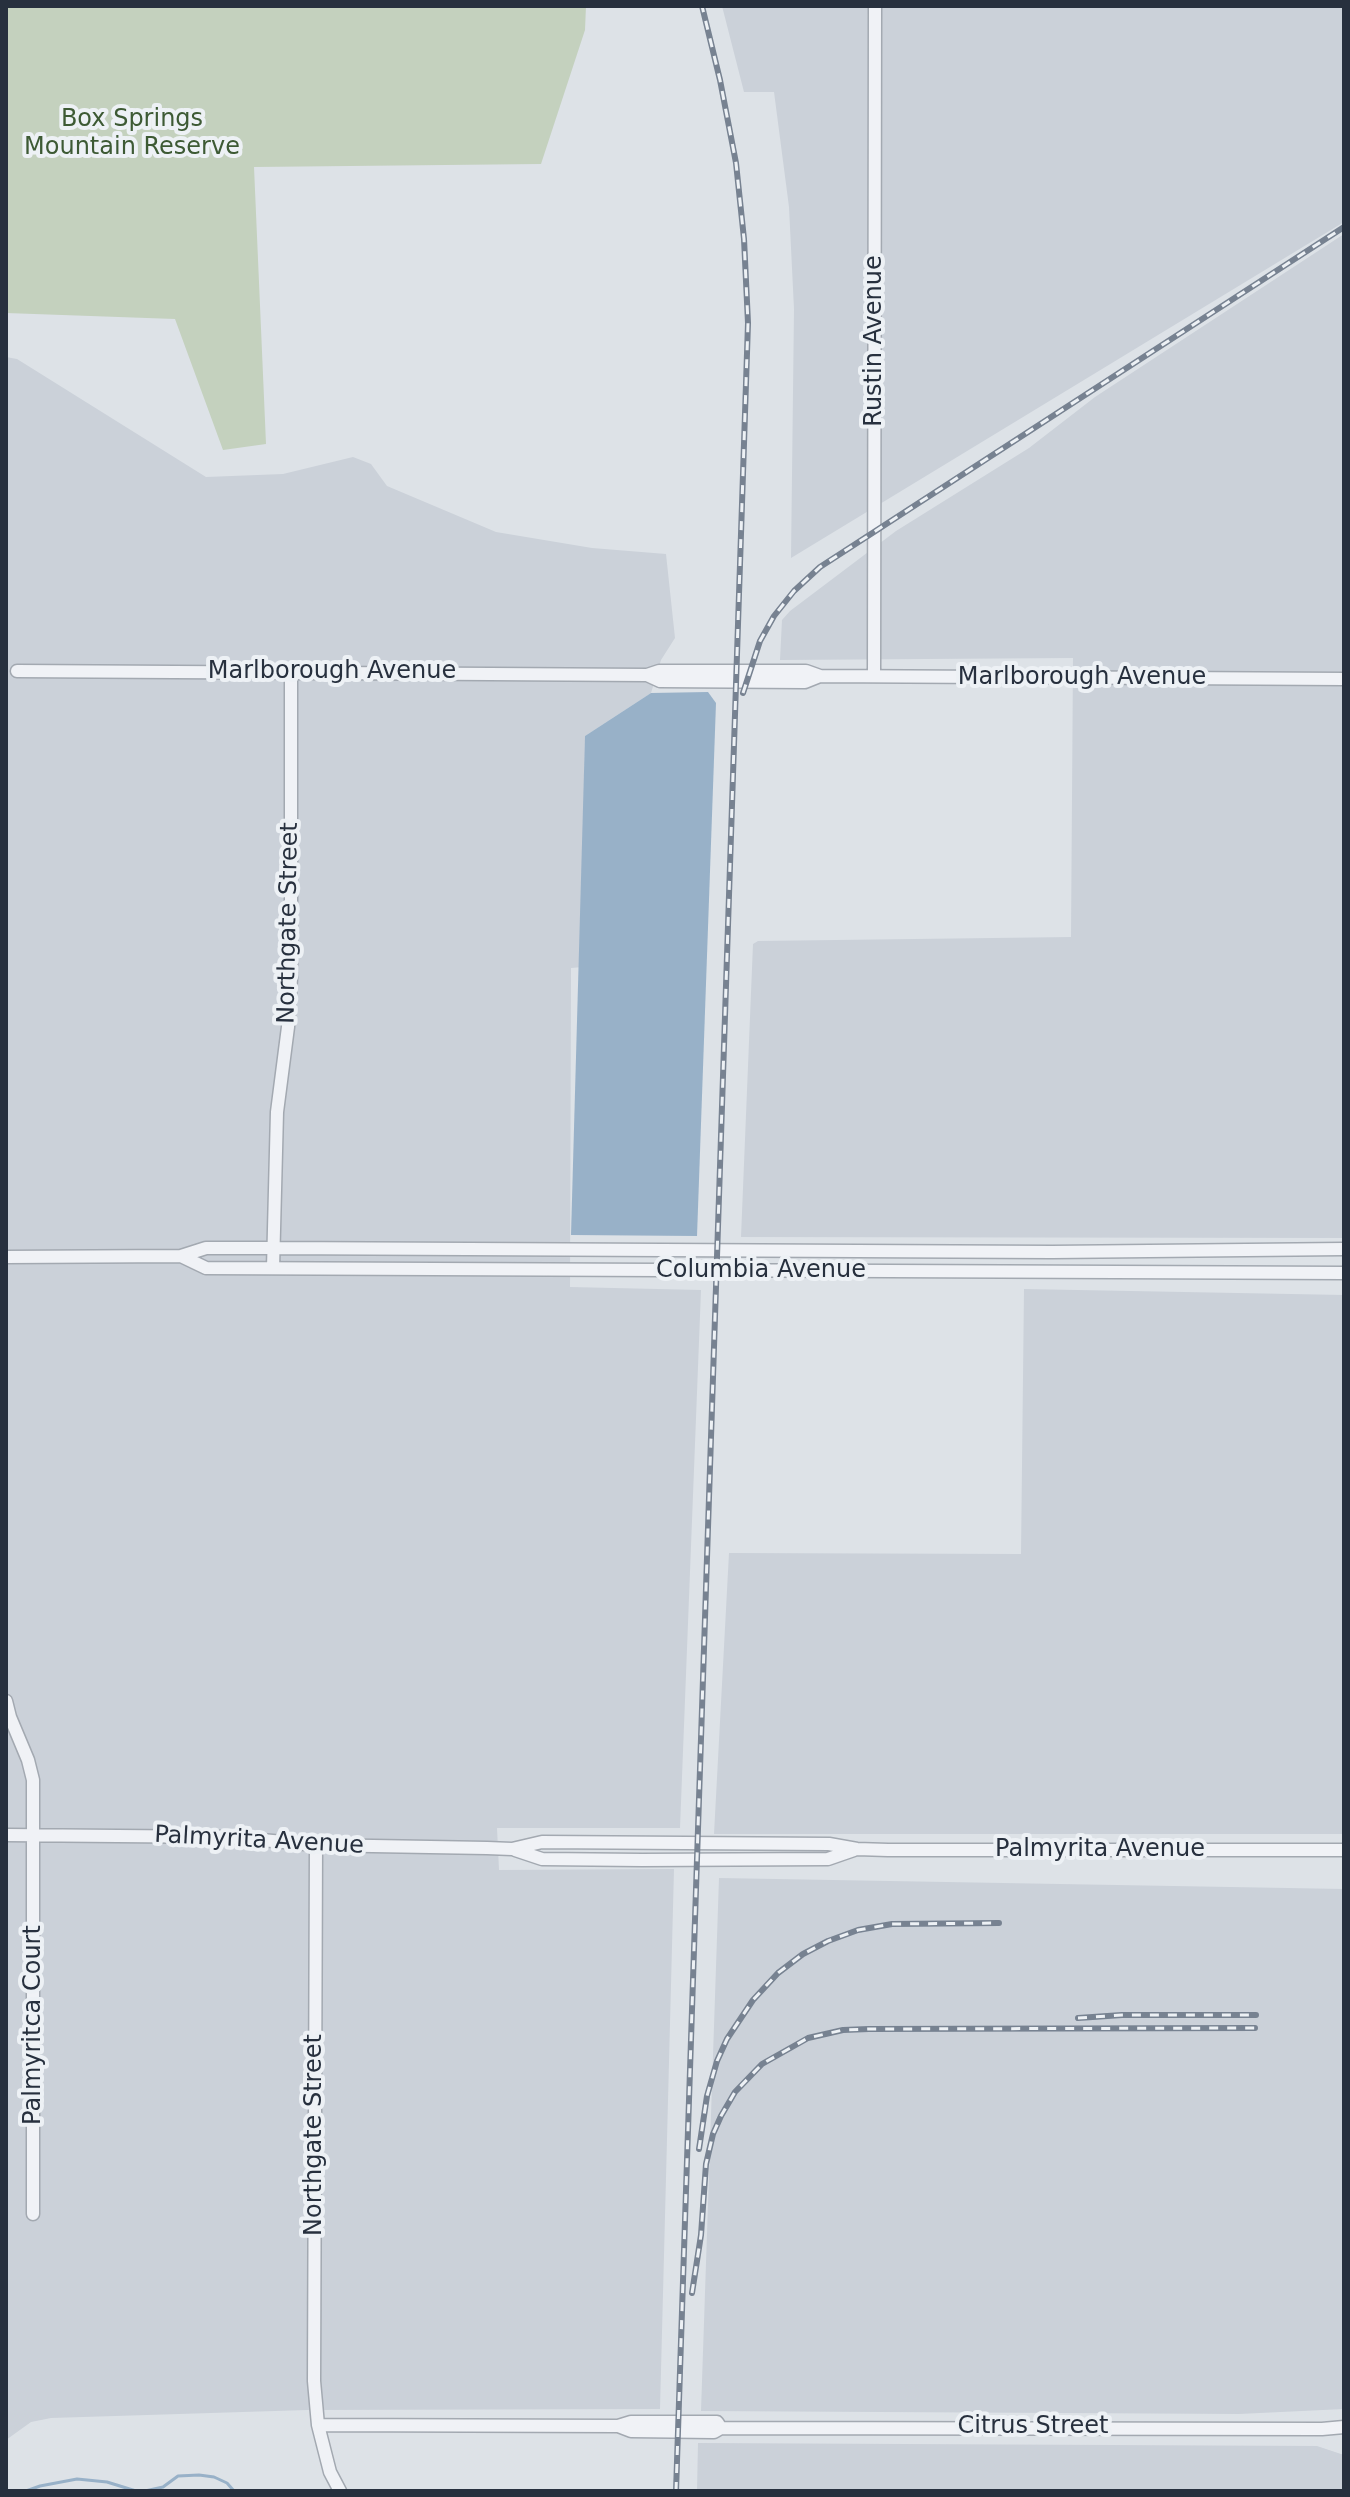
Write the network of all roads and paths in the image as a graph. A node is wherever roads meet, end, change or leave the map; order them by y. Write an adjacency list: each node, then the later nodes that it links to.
1 (875, 6): 4 (street, Rustin Avenue)
2 (17, 671): 3 (street, Marlborough Avenue)
3 (291, 672): 4 (street, Marlborough Avenue); 6 (street, Northgate Street)
4 (874, 676): 5 (street, Marlborough Avenue)
5 (1344, 679)
6 (273, 1248): 7 (street, Columbia Avenue); 12 (street, Columbia Avenue); 14 (street, Northgate Street)
7 (447, 1249): 11 (street, Columbia Avenue); 15 (street)
8 (1344, 1249): 10 (street, Columbia Avenue)
9 (1138, 1250): 10 (street, Columbia Avenue); 11 (street, Columbia Avenue); 17 (street)
10 (1194, 1250): 18 (street)
11 (891, 1251): 16 (street)
12 (181, 1256): 13 (street, Columbia Avenue); 14 (street, Columbia Avenue)
13 (6, 1257)
14 (273, 1268): 15 (street, Columbia Avenue)
15 (448, 1269): 16 (street, Columbia Avenue)
16 (890, 1272): 17 (street, Columbia Avenue)
17 (1138, 1273): 18 (street, Columbia Avenue)
18 (1193, 1273): 19 (street, Columbia Avenue)
19 (1344, 1273)
20 (6, 1701): 22 (street)
21 (6, 1835): 22 (street, Palmyrita Avenue)
22 (34, 1835): 23 (street, Palmyrita Avenue); 25 (street, Palmyritca Court)
23 (316, 1845): 24 (street, Palmyrita Avenue); 26 (street, Northgate Street)
24 (1344, 1850)
25 (33, 2214)
26 (318, 2425): 27 (street, Citrus Street); 28 (street, Northgate Street)
27 (1344, 2427)
28 (340, 2491)

